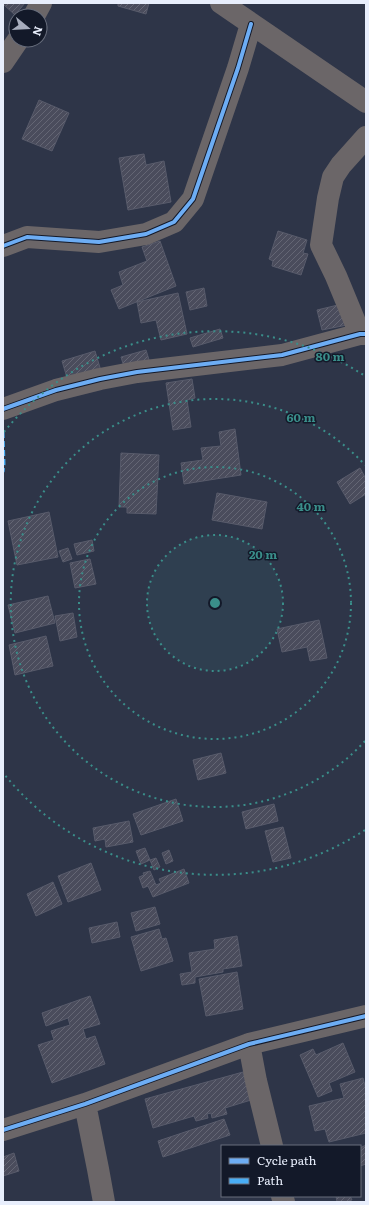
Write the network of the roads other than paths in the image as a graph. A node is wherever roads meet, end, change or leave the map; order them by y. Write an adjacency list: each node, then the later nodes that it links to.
1 (221, 3): 2 (street)
2 (251, 24): 5 (street); 7 (street)
3 (13, 48): 4 (street)
4 (3, 62)
5 (366, 102)
6 (366, 137): 8 (street)
7 (3, 246)
8 (363, 334): 9 (street)
9 (3, 409)
10 (366, 1016): 11 (street)
11 (249, 1044): 12 (street); 14 (street)
12 (85, 1104): 13 (street); 15 (street)
13 (3, 1130)
14 (272, 1145)
15 (104, 1202)

